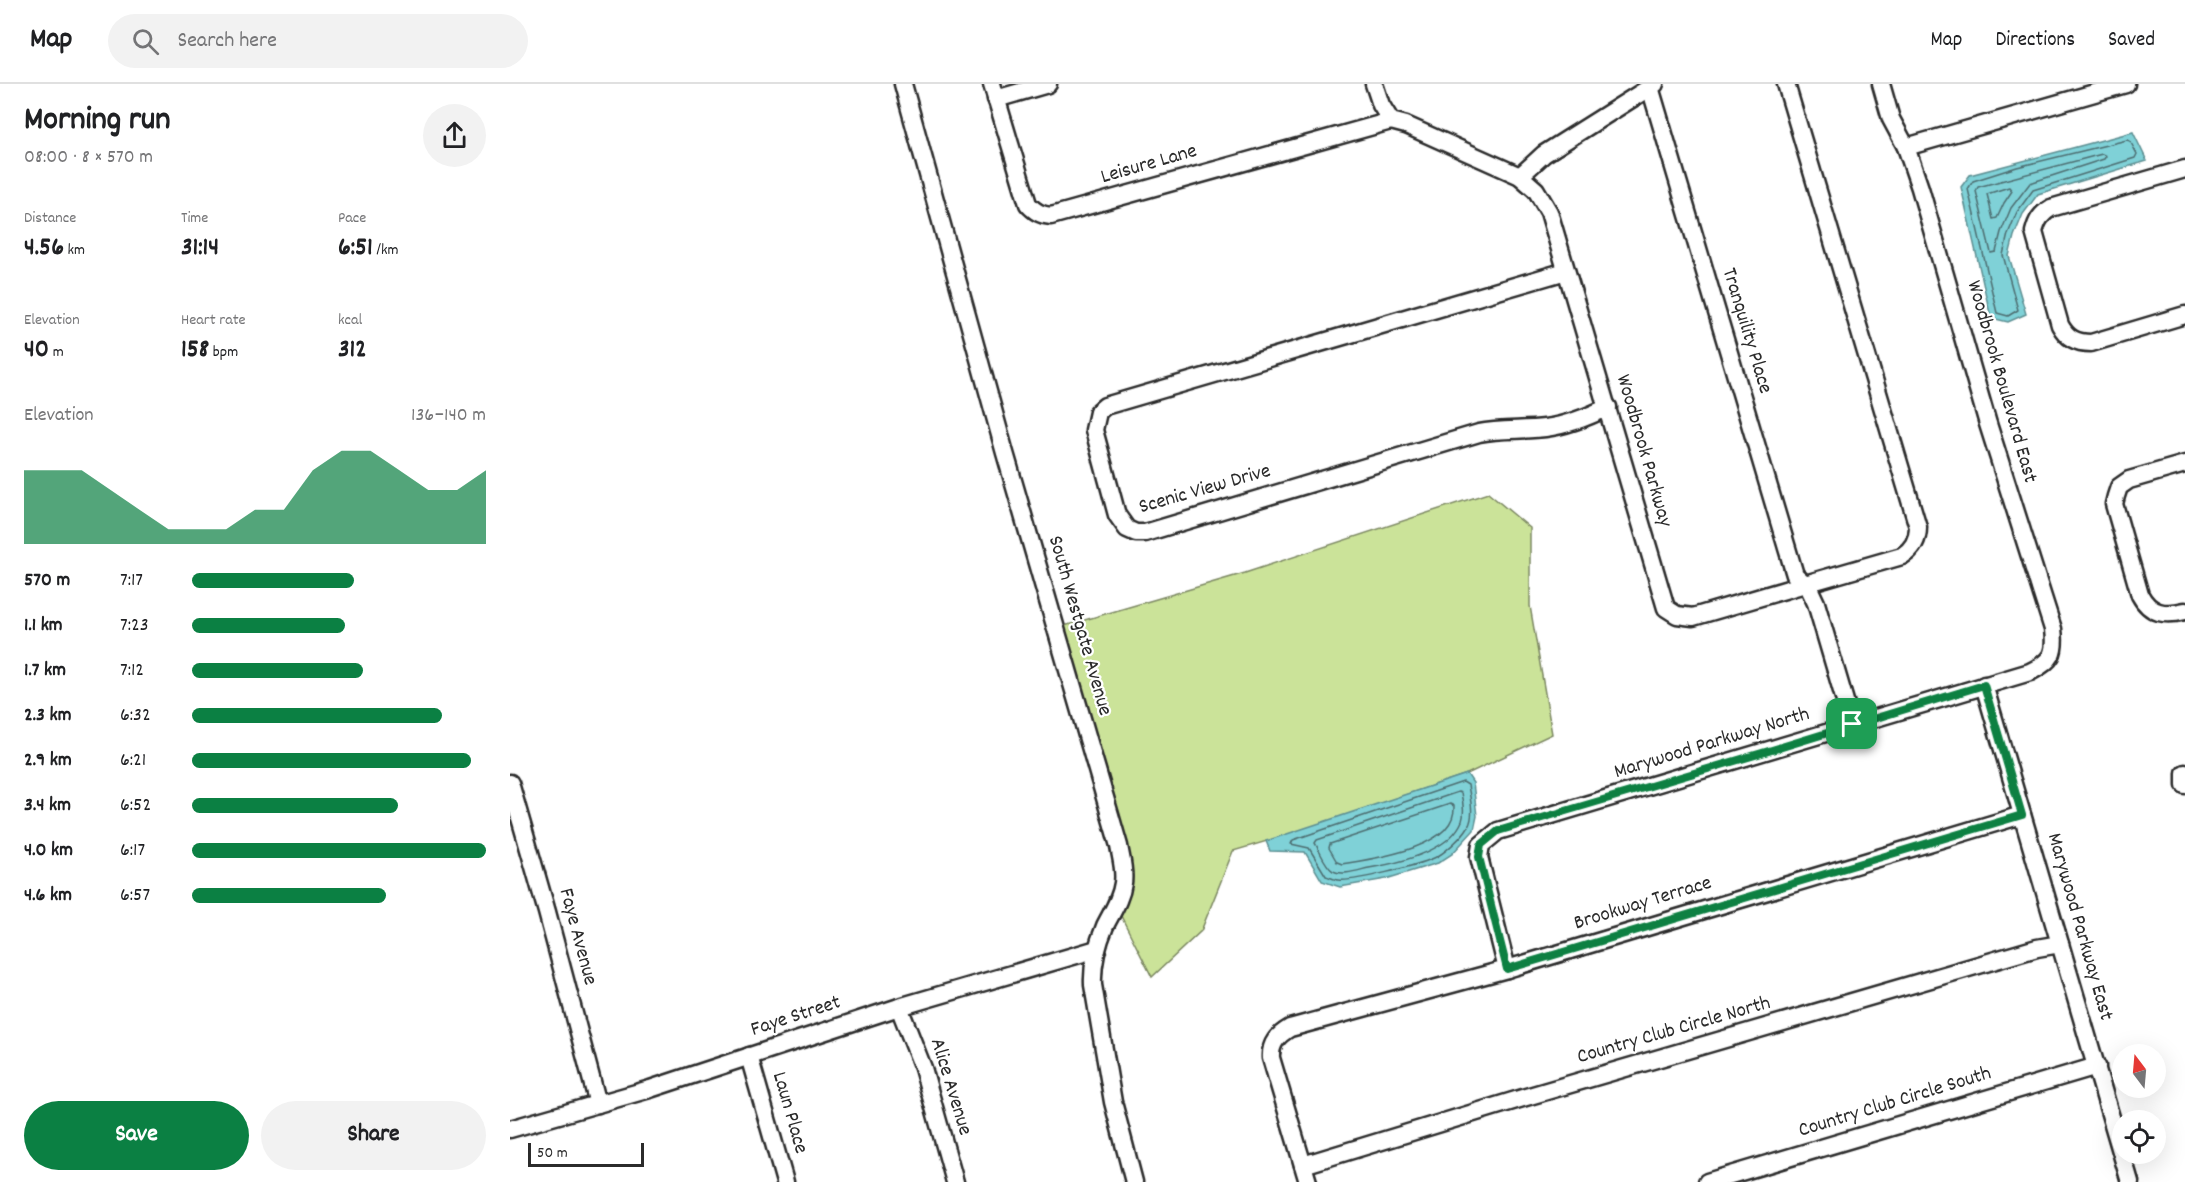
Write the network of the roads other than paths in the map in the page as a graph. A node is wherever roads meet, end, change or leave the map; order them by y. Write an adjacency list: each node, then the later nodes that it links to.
1 (903, 84): 27 (street, South Westgate Avenue)
2 (1048, 84): 8 (street)
3 (1374, 84): 9 (street)
4 (1786, 84): 17 (street, Woodbrook Parkway)
5 (1881, 84): 10 (street, Woodbrook Boulevard East)
6 (2126, 84): 10 (street)
7 (1652, 86): 12 (street); 17 (street, Tranquility Place)
8 (994, 92): 9 (street, Leisure Lane)
9 (1391, 121): 12 (street, Woodbrook Parkway)
10 (1906, 147): 19 (street, Woodbrook Boulevard East)
11 (2185, 169): 14 (street)
12 (1520, 176): 13 (street, Woodbrook Parkway)
13 (1566, 271): 15 (street, Woodbrook Parkway); 15 (street, Scenic View Drive)
14 (2185, 315)
15 (1608, 407): 17 (street, Woodbrook Parkway)
16 (2185, 464): 18 (street)
17 (1805, 584): 21 (street)
18 (2185, 611)
19 (2053, 630): 20 (street, Marywood Parkway North)
20 (1984, 685): 21 (street, Marywood Parkway North); 25 (street, Marywood Parkway East)
21 (1852, 724): 28 (street, Marywood Parkway North)
22 (2185, 773): 24 (street)
23 (510, 783): 32 (street, Faye Avenue)
24 (2185, 785)
25 (2022, 815): 26 (street, Marywood Parkway East); 28 (street, Brookway Terrace)
26 (2060, 944): 31 (street, Marywood Parkway East); 34 (street, Country Club Circle North)
27 (1097, 949): 29 (street, Faye Street); 37 (street, South Westgate Avenue)
28 (1507, 969): 34 (street, Brookway Terrace)
29 (899, 1007): 30 (street, Faye Street); 36 (street, Alice Avenue)
30 (749, 1056): 32 (street, Faye Street); 35 (street, Laun Place)
31 (2097, 1066): 39 (street, Country Club Circle South); 40 (street, Marywood Parkway East)
32 (598, 1104): 33 (street, Faye Street)
33 (510, 1129)
34 (1303, 1165): 38 (street)
35 (785, 1182)
36 (955, 1182)
37 (1134, 1182)
38 (1308, 1182)
39 (1707, 1182)
40 (2130, 1182)

